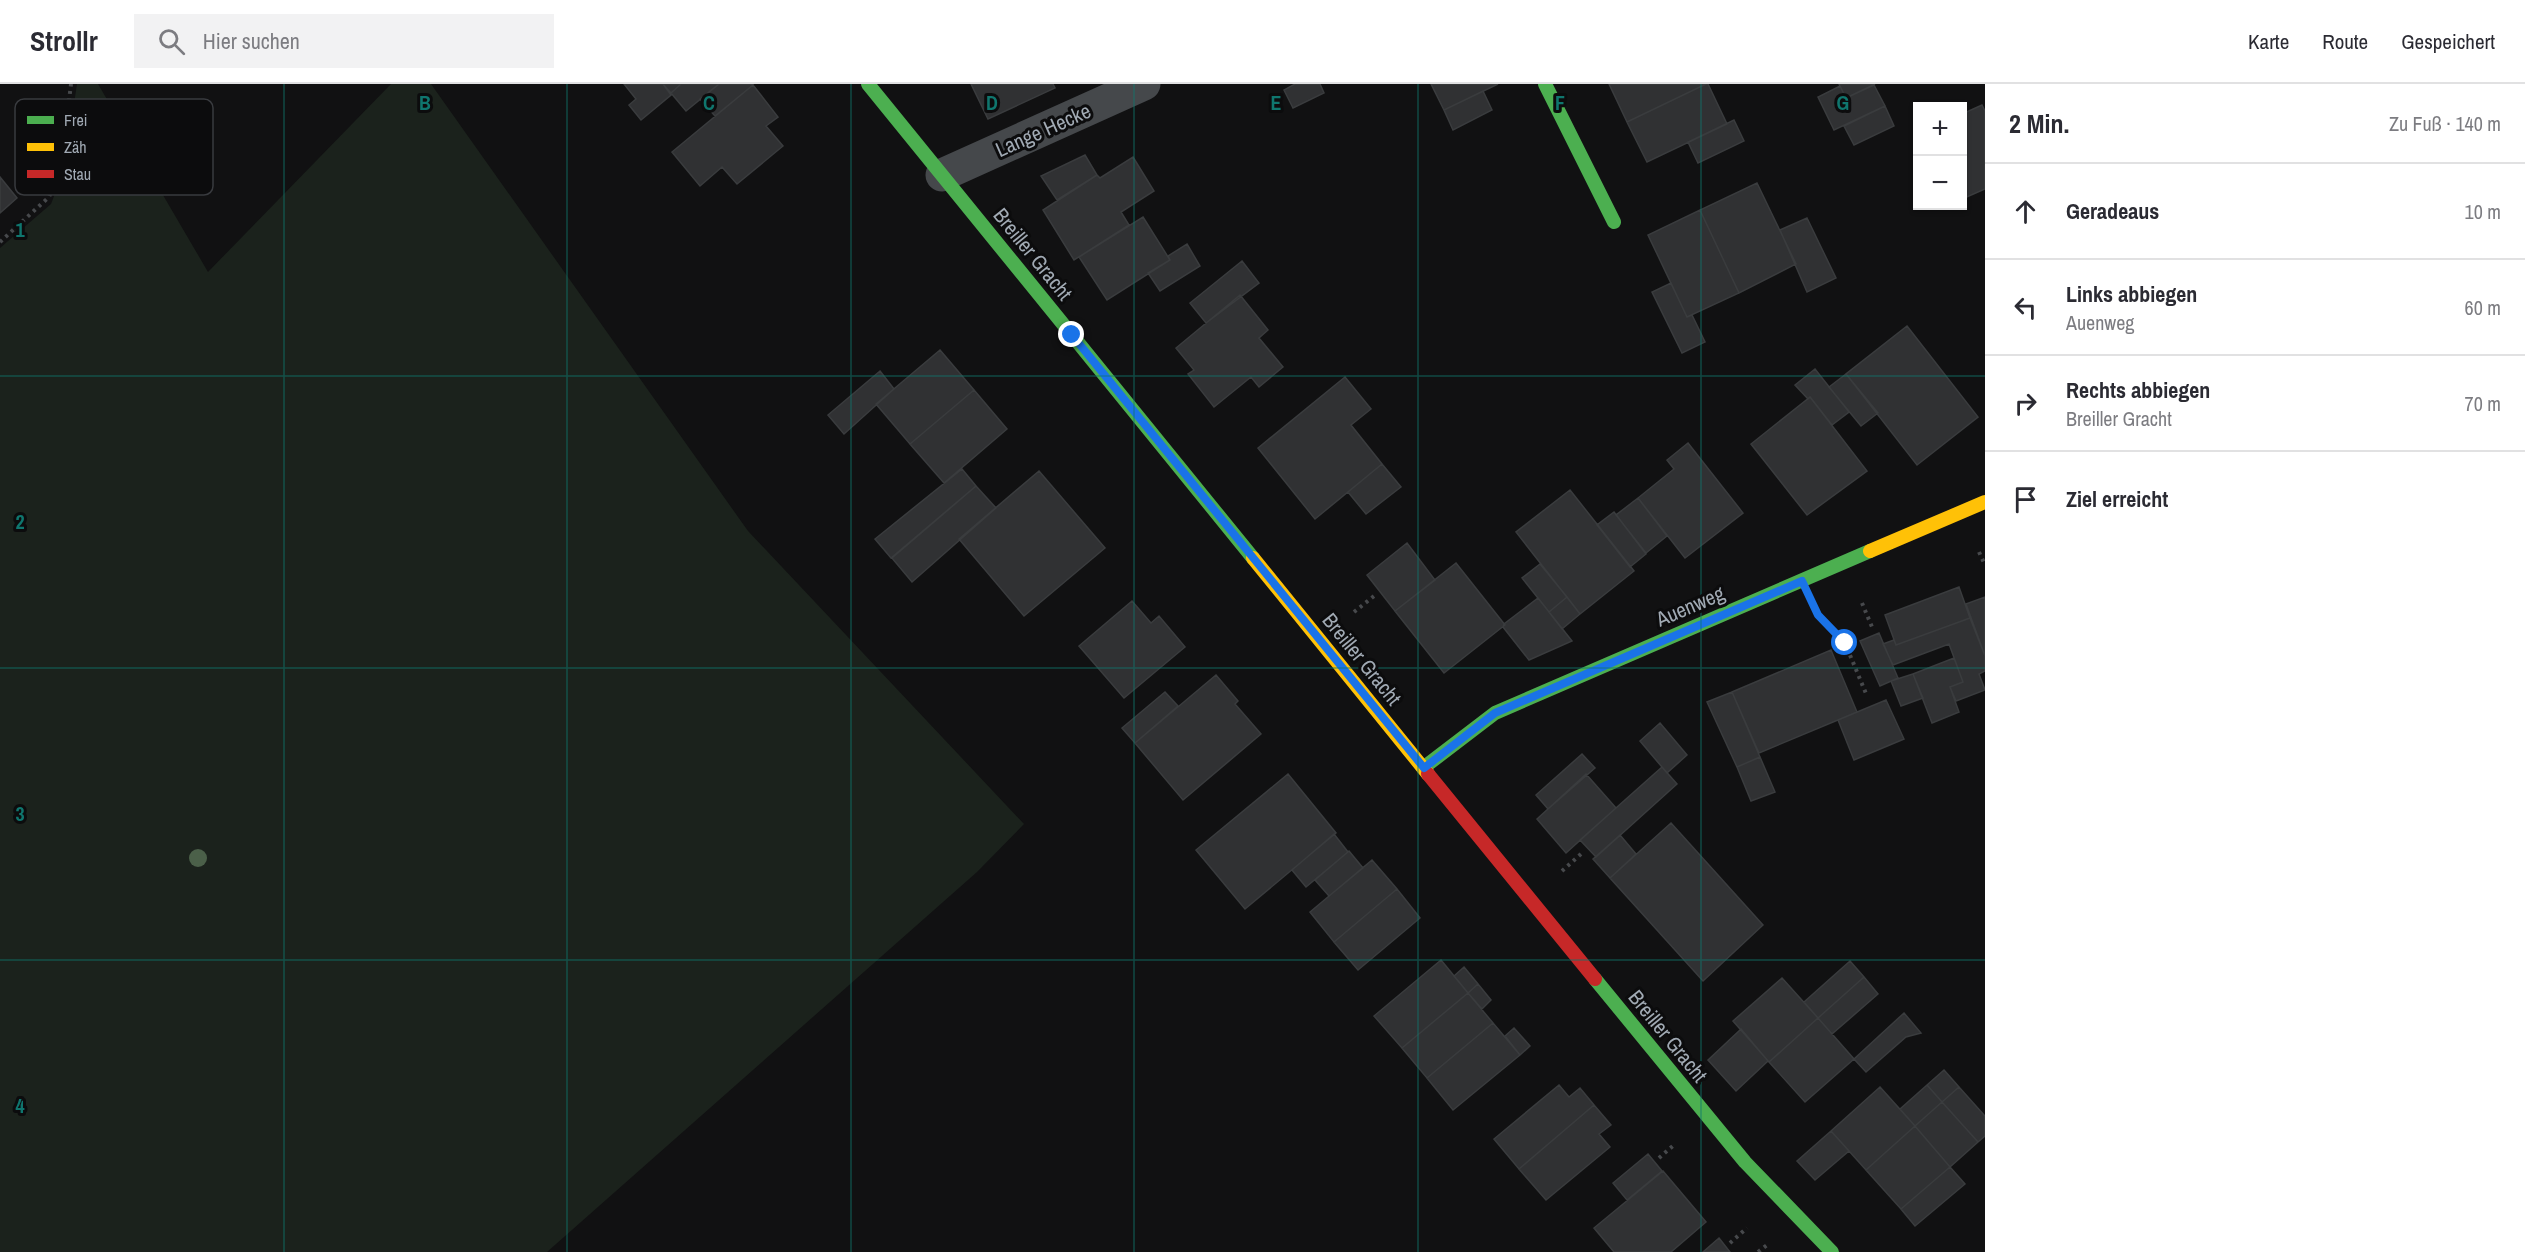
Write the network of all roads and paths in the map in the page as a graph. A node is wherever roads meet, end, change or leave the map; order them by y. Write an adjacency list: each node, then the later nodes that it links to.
1 (71, 84): 5 (path)
2 (868, 84): 6 (street, Breiller Gracht)
3 (1144, 84): 6 (street, Lange Hecke)
4 (1545, 84): 8 (street)
5 (69, 99)
6 (942, 175): 13 (street, Breiller Gracht)
7 (50, 195): 9 (path)
8 (1614, 222)
9 (0, 242)
10 (1985, 502): 11 (street, Auenweg)
11 (1802, 581): 12 (path); 13 (street, Auenweg)
12 (1867, 696)
13 (1424, 768): 14 (street, Breiller Gracht)
14 (1832, 1252)

